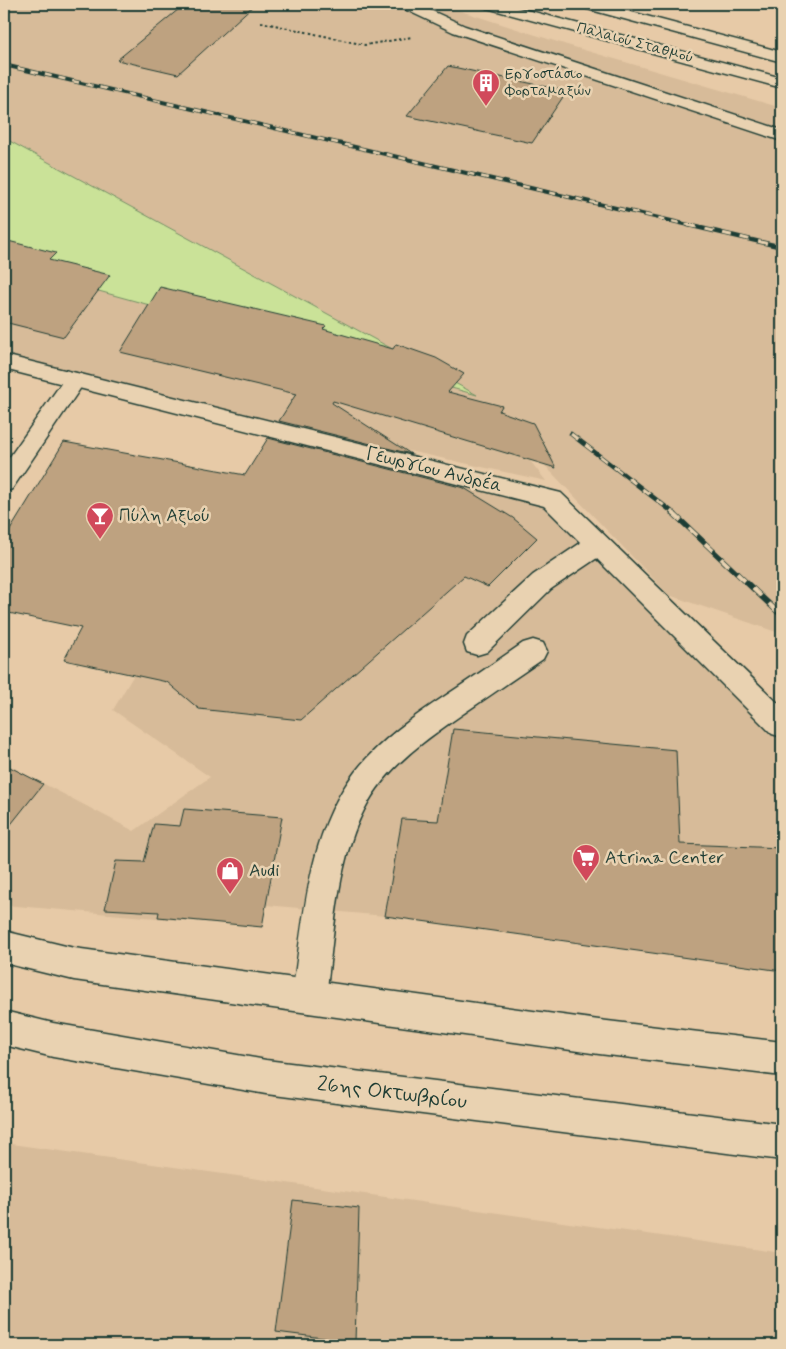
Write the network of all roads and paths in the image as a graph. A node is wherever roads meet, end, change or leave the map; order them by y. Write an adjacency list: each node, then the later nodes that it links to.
1 (405, 4): 5 (main road)
2 (488, 4): 7 (main road, Παλαιού Σταθμού)
3 (585, 4): 6 (main road, Παλαιού Σταθμού)
4 (261, 22): 5 (path)
5 (459, 29): 8 (main road)
6 (782, 57)
7 (782, 83)
8 (782, 136)
9 (4, 362): 10 (main road, Γεωργίου Ανδρέα)
10 (75, 380): 11 (main road); 12 (main road, Γεωργίου Ανδρέα)
11 (4, 483)
12 (598, 545): 13 (main road); 15 (main road, Γεωργίου Ανδρέα)
13 (478, 644)
14 (533, 652): 17 (main road)
15 (782, 725)
16 (4, 947): 17 (main road)
17 (309, 996): 19 (main road)
18 (4, 1028): 20 (main road, 26ης Οκτωβρίου)
19 (782, 1059)
20 (782, 1142)

